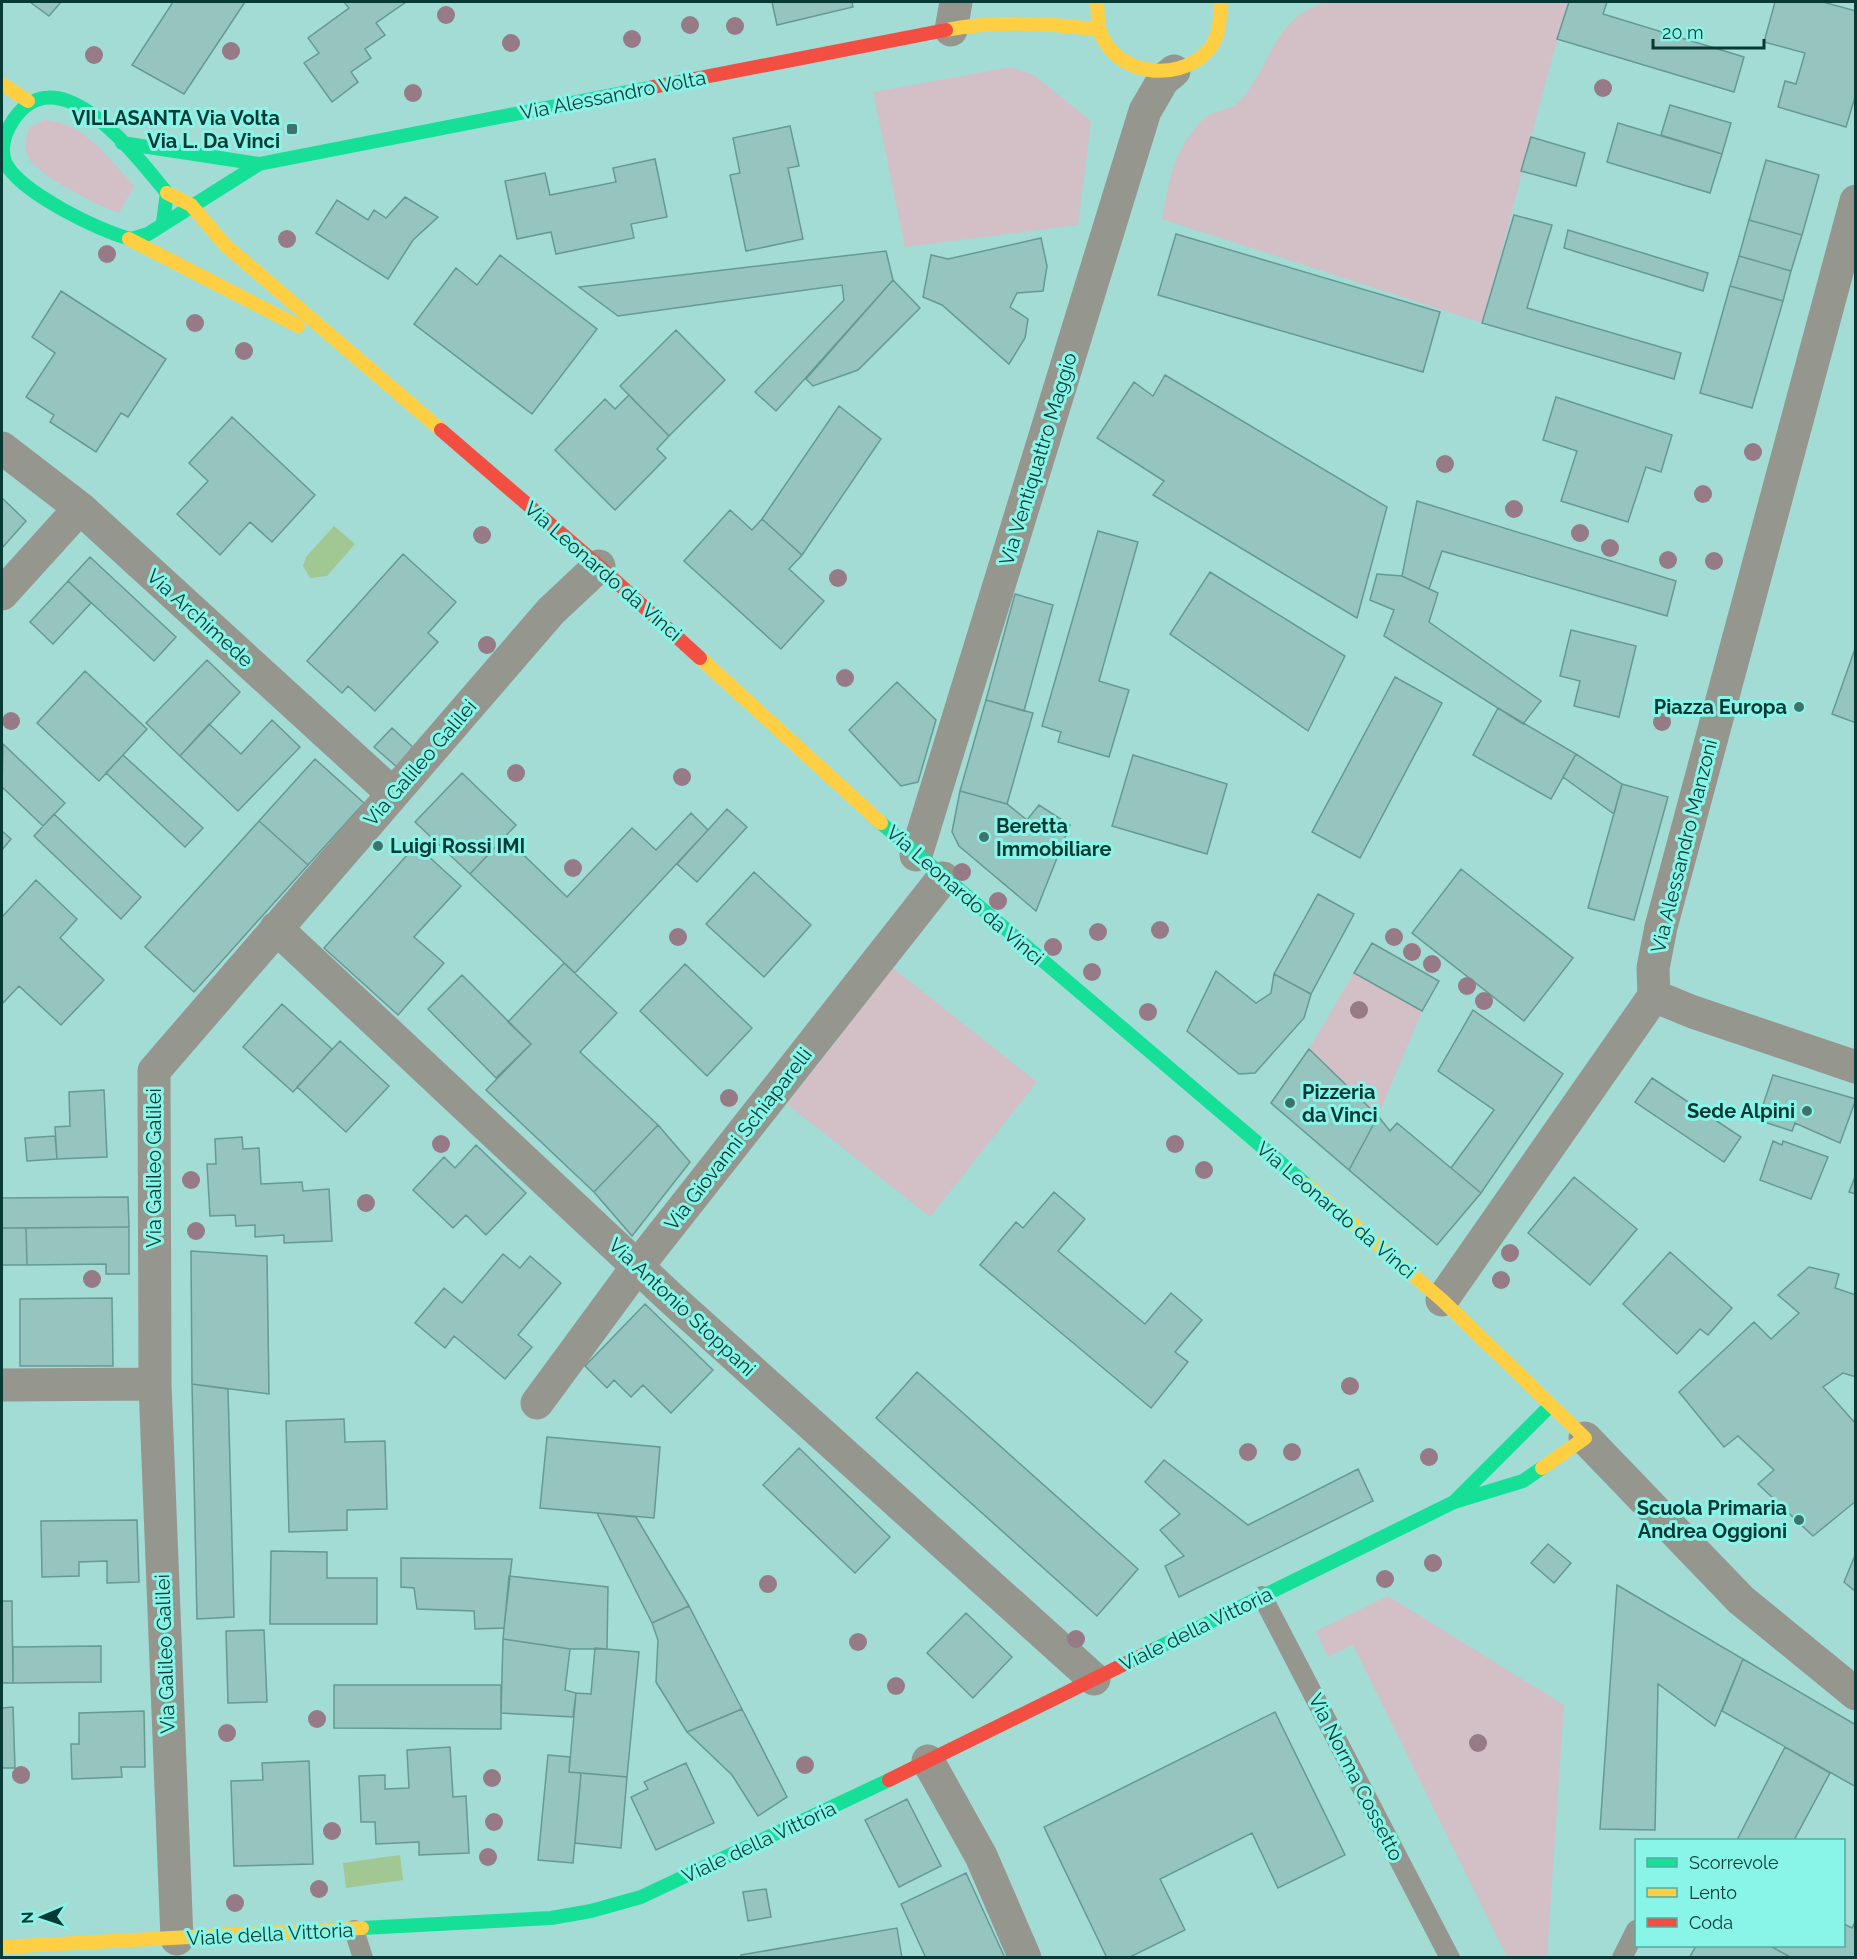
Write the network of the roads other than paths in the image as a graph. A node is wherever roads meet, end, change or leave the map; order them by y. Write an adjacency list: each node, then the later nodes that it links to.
1 (1097, 2): 7 (street)
2 (1221, 2): 6 (street)
3 (999, 11): 5 (street, Via Alessandro Volta)
4 (1233, 13): 6 (street)
5 (958, 19): 7 (street, Via Alessandro Volta); 13 (street, Via Alessandro Volta)
6 (1220, 26): 8 (street)
7 (1100, 30): 8 (street)
8 (1174, 71): 25 (street, Via Ventiquattro Maggio)
9 (2, 84): 10 (street)
10 (28, 101): 11 (street); 12 (street)
11 (2, 142): 18 (street, Via Leonardo da Vinci)
12 (123, 143): 13 (street, Via Alessandro Volta); 14 (street)
13 (259, 164): 16 (street, Via Alessandro Volta)
14 (167, 193): 16 (street, Via Leonardo da Vinci); 17 (street)
15 (1856, 201): 28 (street, Via Alessandro Manzoni)
16 (191, 205): 17 (street, Via Alessandro Volta); 19 (street, Via Leonardo da Vinci)
17 (163, 222): 18 (street, Via Alessandro Volta)
18 (129, 239): 19 (street, Via Leonardo da Vinci)
19 (346, 351): 22 (street, Via Leonardo da Vinci)
20 (2, 448): 21 (street, Via Archimede)
21 (80, 508): 23 (street); 24 (street, Via Archimede)
22 (599, 566): 24 (street, Via Galileo Galilei); 25 (street, Via Leonardo da Vinci)
23 (2, 594)
24 (393, 794): 27 (street, Via Galileo Galilei)
25 (916, 855): 26 (street, Via Leonardo da Vinci)
26 (943, 878): 30 (street, Via Giovanni Schiaparelli); 31 (street, Via Leonardo da Vinci)
27 (276, 928): 30 (street, Via Antonio Stoppani); 32 (street, Via Galileo Galilei)
28 (1654, 996): 29 (street); 31 (street)
29 (1856, 1066)
30 (637, 1267): 34 (street, Via Giovanni Schiaparelli); 39 (street, Via Antonio Stoppani)
31 (1442, 1299): 35 (street, Via Leonardo da Vinci)
32 (155, 1384): 33 (street); 44 (street, Via Galileo Galilei)
33 (2, 1385)
34 (537, 1402)
35 (1550, 1406): 36 (street, Via Leonardo da Vinci); 37 (street, Viale della Vittoria)
36 (1585, 1438): 37 (street, Viale della Vittoria); 40 (street)
37 (1454, 1502): 38 (street, Viale della Vittoria)
38 (1262, 1596): 39 (street, Viale della Vittoria); 48 (lane, Via Norma Cossetto)
39 (1094, 1679): 41 (street, Viale della Vittoria)
40 (1856, 1694)
41 (928, 1761): 42 (street, Viale della Vittoria); 47 (street)
42 (354, 1930): 44 (street, Viale della Vittoria); 46 (lane)
43 (1635, 1932): 49 (lane)
44 (164, 1945): 45 (street, Viale della Vittoria)
45 (2, 1947)
46 (363, 1958)
47 (1025, 1958)
48 (1450, 1958)
49 (1622, 1958)

